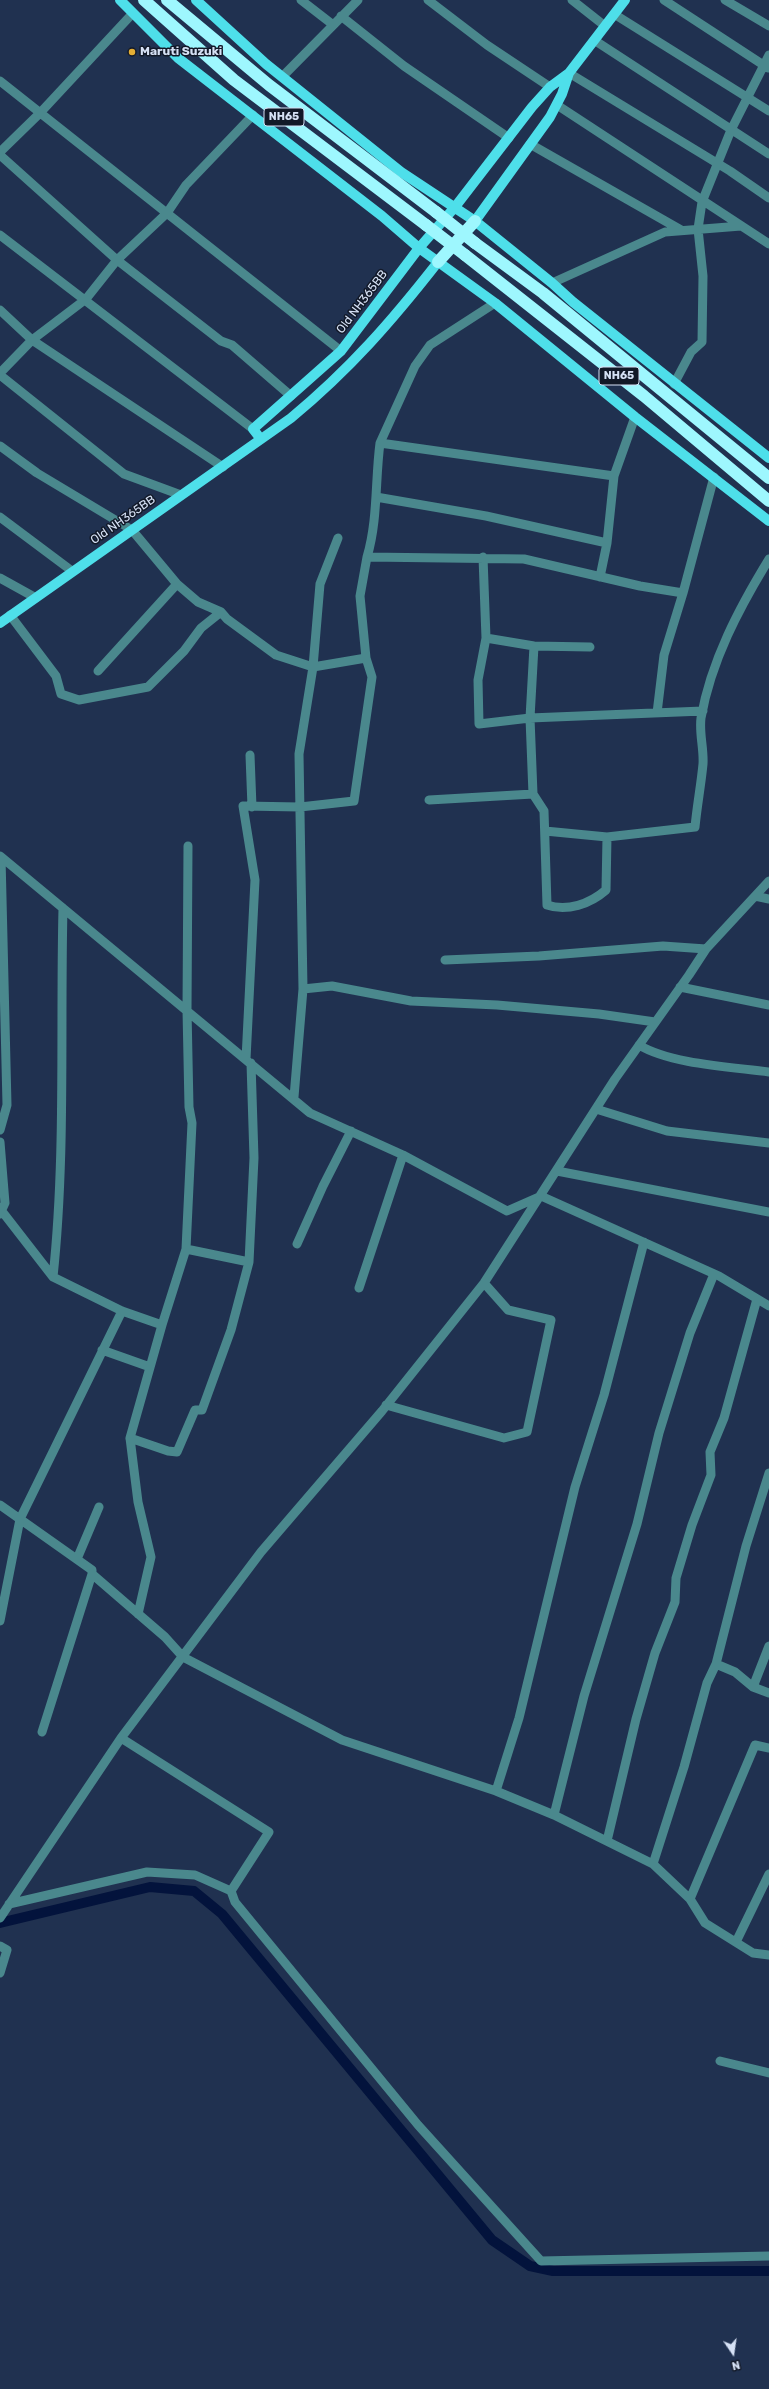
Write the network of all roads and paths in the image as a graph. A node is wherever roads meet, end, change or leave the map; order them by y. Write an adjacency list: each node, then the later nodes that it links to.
1 (120, 0): 12 (main road)
2 (144, 0): 70 (highway, NH65, bridge)
3 (167, 0): 67 (highway, NH65, bridge)
4 (196, 0): 22 (main road)
5 (301, 0): 15 (street)
6 (358, 0): 14 (street)
7 (428, 0): 24 (street)
8 (572, 0): 16 (street)
9 (625, 0): 13 (main road)
10 (664, 0): 20 (street)
11 (726, 0): 17 (street)
12 (133, 13): 28 (street); 29 (main road)
13 (614, 14): 16 (main road); 25 (street)
14 (340, 16): 15 (street); 31 (street)
15 (332, 24): 22 (street)
16 (605, 26): 18 (main road)
17 (769, 26)
18 (594, 40): 21 (main road); 30 (street)
19 (769, 55): 20 (street)
20 (767, 67): 25 (street)
21 (569, 73): 24 (main road, Old NH365BB); 26 (main road); 35 (street)
22 (282, 77): 38 (main road)
23 (0, 81): 28 (street)
24 (550, 87): 31 (main road, Old NH365BB)
25 (748, 97): 27 (street); 30 (street)
26 (557, 106): 32 (main road); 37 (street)
27 (769, 111)
28 (40, 113): 33 (street); 39 (street)
29 (253, 115): 39 (street); 46 (main road)
30 (731, 130): 34 (street); 35 (street)
31 (509, 138): 38 (main road, Old NH365BB)
32 (530, 144): 40 (main road); 43 (street)
33 (0, 154): 47 (street)
34 (769, 154)
35 (717, 163): 36 (street); 37 (street)
36 (769, 198)
37 (702, 202): 41 (street); 42 (street)
38 (455, 207): 40 (main road); 46 (main road, Old NH365BB)
39 (167, 213): 47 (street); 54 (street)
40 (475, 220): 48 (highway); 49 (main road)
41 (741, 226): 42 (street); 45 (street)
42 (698, 229): 43 (street); 56 (street)
43 (681, 230): 49 (street)
44 (0, 235): 50 (street)
45 (769, 244)
46 (419, 248): 48 (main road); 54 (main road, Old NH365BB)
47 (117, 260): 50 (street); 57 (street)
48 (438, 262): 51 (main road); 60 (main road, Old NH365BB)
49 (552, 283): 56 (main road)
50 (86, 299): 53 (street); 59 (street)
51 (495, 304): 58 (main road); 61 (street)
52 (0, 310): 53 (street)
53 (32, 340): 55 (street); 64 (street)
54 (341, 351): 57 (main road, Old NH365BB)
55 (0, 374): 68 (street)
56 (674, 384): 63 (main road)
57 (291, 396): 59 (main road, Old NH365BB)
58 (635, 417): 65 (street); 66 (main road)
59 (253, 429): 60 (main road)
60 (260, 438): 64 (main road, Old NH365BB)
61 (380, 443): 65 (street); 69 (street)
62 (0, 446): 73 (street)
63 (769, 458)
64 (223, 467): 68 (main road, Old NH365BB)
65 (614, 476): 75 (street)
66 (714, 477): 72 (main road); 83 (street)
67 (769, 478)
68 (181, 495): 73 (main road, Old NH365BB)
69 (376, 497): 75 (street); 76 (street)
70 (769, 501)
71 (0, 517): 79 (street)
72 (769, 521)
73 (132, 530): 79 (main road, Old NH365BB); 82 (street)
74 (338, 538): 92 (street)
75 (607, 543): 80 (street)
76 (367, 557): 77 (street); 91 (street)
77 (482, 557): 80 (street); 88 (street)
78 (769, 558): 94 (street)
79 (72, 571): 84 (main road, Old NH365BB)
80 (600, 577): 83 (street)
81 (0, 578): 84 (street)
82 (178, 584): 85 (street); 93 (street)
83 (683, 593): 95 (street)
84 (36, 598): 86 (main road, Old NH365BB)
85 (221, 612): 86 (street); 92 (street)
86 (10, 615): 87 (main road, Old NH365BB)
87 (0, 623)
88 (486, 638): 89 (street); 96 (street)
89 (534, 646): 90 (street); 96 (street)
90 (590, 647)
91 (366, 658): 92 (street); 101 (street)
92 (313, 667): 101 (street)
93 (98, 671)
94 (703, 711): 95 (street); 103 (street)
95 (656, 713): 96 (street)
96 (530, 718): 98 (street)
97 (250, 755): 100 (street)
98 (533, 794): 99 (street); 102 (street)
99 (429, 800)
100 (252, 807): 101 (street); 118 (street)
101 (300, 807): 113 (street)
102 (545, 831): 103 (street); 103 (street)
103 (607, 837)
104 (188, 846): 115 (street)
105 (0, 857): 109 (street); 122 (street)
106 (769, 881): 107 (street)
107 (755, 896): 108 (street); 110 (street)
108 (769, 899)
109 (63, 908): 115 (street); 137 (street)
110 (706, 949): 111 (street); 112 (street)
111 (445, 960)
112 (680, 988): 114 (street); 116 (street)
113 (303, 989): 116 (street); 120 (street)
114 (769, 1005)
115 (187, 1010): 118 (street); 134 (street)
116 (655, 1022): 117 (street)
117 (639, 1045): 119 (street); 121 (street)
118 (249, 1061): 120 (street); 135 (street)
119 (769, 1072)
120 (294, 1097): 123 (street)
121 (596, 1108): 125 (street); 128 (street)
122 (0, 1130)
123 (350, 1131): 126 (street); 133 (street)
124 (0, 1142): 127 (street)
125 (769, 1143)
126 (403, 1155): 129 (street); 139 (street)
127 (1, 1166): 130 (street)
128 (557, 1171): 129 (street); 131 (street)
129 (541, 1196): 132 (street); 138 (street)
130 (1, 1212): 137 (street)
131 (769, 1212)
132 (644, 1242): 136 (street); 164 (street)
133 (297, 1244)
134 (186, 1249): 135 (street); 143 (street)
135 (249, 1262): 147 (street)
136 (714, 1274): 140 (street); 165 (street)
137 (53, 1277): 142 (street)
138 (484, 1283): 146 (street); 146 (street)
139 (359, 1288)
140 (757, 1299): 141 (street); 166 (street)
141 (769, 1306)
142 (122, 1311): 143 (street); 144 (street)
143 (162, 1325): 145 (street)
144 (102, 1350): 145 (street); 151 (street)
145 (150, 1367): 147 (street)
146 (386, 1405): 157 (street)
147 (130, 1438): 154 (street)
148 (769, 1473): 158 (street)
149 (0, 1505): 151 (street)
150 (99, 1507): 152 (street)
151 (20, 1519): 152 (street); 155 (street)
152 (78, 1559): 153 (street)
153 (92, 1574): 154 (street); 161 (street)
154 (138, 1614): 157 (street)
155 (0, 1621)
156 (769, 1646): 159 (street)
157 (184, 1657): 162 (street); 164 (street)
158 (716, 1664): 159 (street); 167 (street)
159 (753, 1687): 160 (street)
160 (769, 1692)
161 (42, 1732)
162 (121, 1738): 169 (street); 171 (street)
163 (769, 1748): 170 (street)
164 (496, 1791): 165 (street)
165 (554, 1815): 166 (street)
166 (607, 1841): 167 (street)
167 (653, 1864): 170 (street)
168 (769, 1874): 174 (street)
169 (231, 1891): 171 (street); 180 (street)
170 (690, 1899): 174 (street)
171 (10, 1904): 172 (street); 173 (street)
172 (0, 1908)
173 (0, 1918)
174 (736, 1942): 176 (street)
175 (0, 1946): 177 (street)
176 (769, 1956)
177 (0, 1973)
178 (720, 2061): 179 (street)
179 (769, 2072)
180 (769, 2256)

